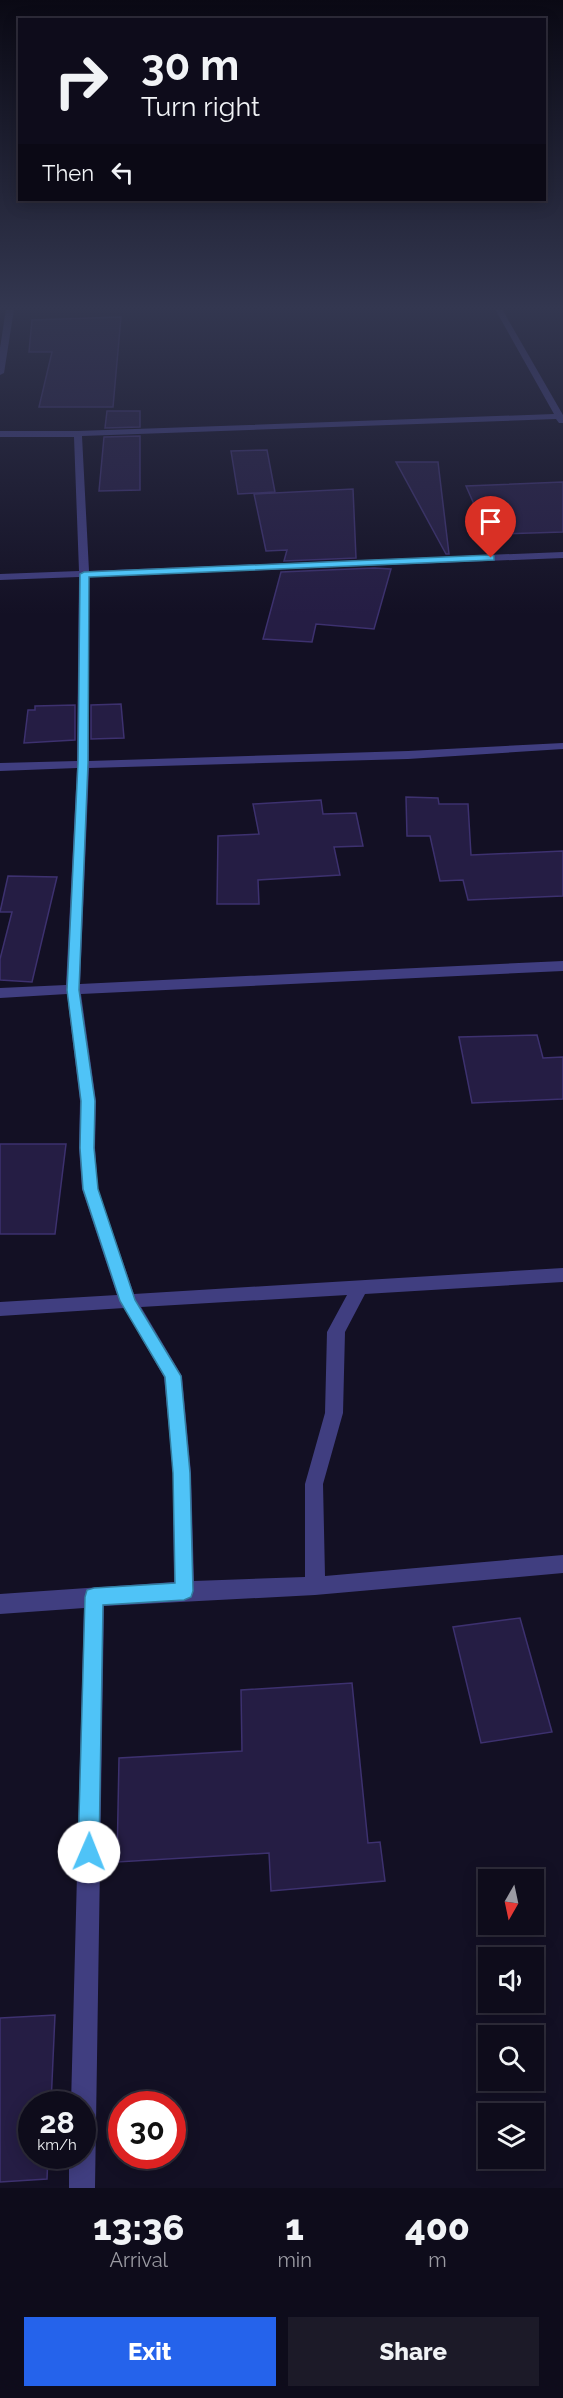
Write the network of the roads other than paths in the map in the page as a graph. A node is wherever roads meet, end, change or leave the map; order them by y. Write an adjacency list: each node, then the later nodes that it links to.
1 (561, 420): 2 (street)
2 (78, 434): 3 (street); 5 (street)
3 (0, 435)
4 (563, 555): 5 (street)
5 (84, 574): 6 (street); 8 (street)
6 (0, 577)
7 (563, 746): 8 (street)
8 (83, 763): 9 (street); 11 (street)
9 (0, 767)
10 (563, 966): 11 (street)
11 (73, 990): 12 (street); 15 (street)
12 (0, 993)
13 (563, 1275): 14 (street)
14 (360, 1287): 15 (street); 18 (street)
15 (128, 1301): 16 (street); 19 (street)
16 (0, 1309)
17 (563, 1564): 18 (street)
18 (315, 1586): 19 (street)
19 (184, 1591): 20 (street)
20 (94, 1597): 21 (street); 22 (street)
21 (0, 1604)
22 (83, 2091)
23 (82, 2169): 24 (street)
24 (82, 2188)

